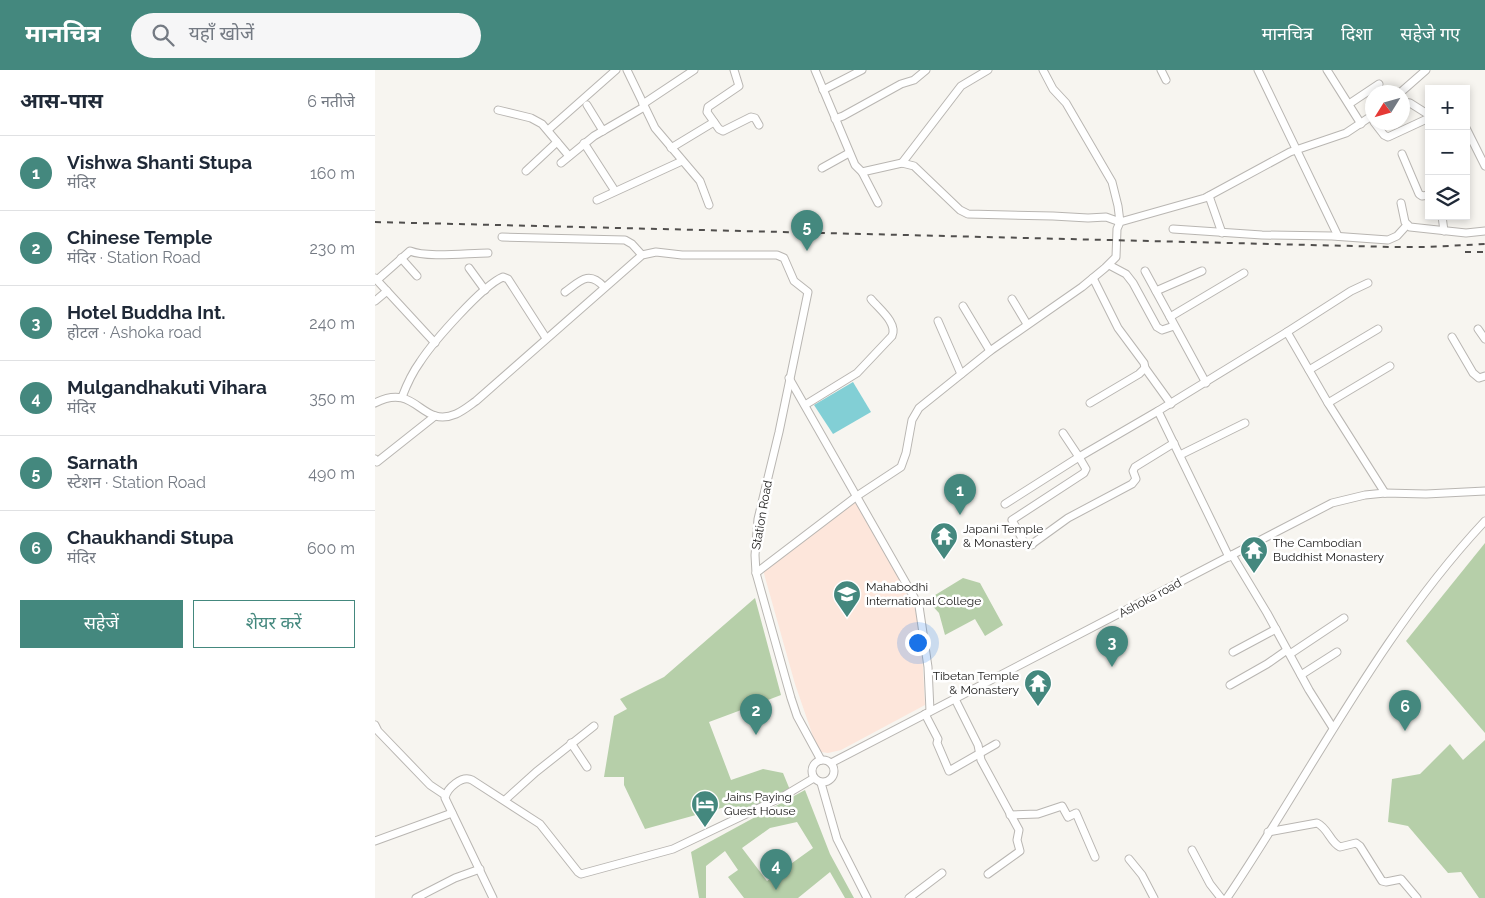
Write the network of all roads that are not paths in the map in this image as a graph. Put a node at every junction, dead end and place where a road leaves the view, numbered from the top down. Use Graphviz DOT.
graph roads {
  1 [pos="615,70"];
  2 [pos="627,70"];
  3 [pos="694,70"];
  4 [pos="733,70"];
  5 [pos="815,70"];
  6 [pos="862,70"];
  7 [pos="926,70"];
  8 [pos="988,70"];
  9 [pos="1043,70"];
  10 [pos="1161,70"];
  11 [pos="1258,70"];
  12 [pos="1426,70"];
  13 [pos="1330,71"];
  14 [pos="1166,80"];
  15 [pos="1379,84"];
  16 [pos="1409,85"];
  17 [pos="823,90"];
  18 [pos="1410,103"];
  19 [pos="1349,104"];
  20 [pos="587,106"];
  21 [pos="643,106"];
  22 [pos="498,110"];
  23 [pos="1425,114"];
  24 [pos="835,118"];
  25 [pos="1425,119"];
  26 [pos="714,122"];
  27 [pos="1365,123"];
  28 [pos="1361,124"];
  29 [pos="759,125"];
  30 [pos="1410,127"];
  31 [pos="548,130"];
  32 [pos="1381,130"];
  33 [pos="1404,130"];
  34 [pos="1467,130"];
  35 [pos="603,131"];
  36 [pos="557,142"];
  37 [pos="585,143"];
  38 [pos="671,148"];
  39 [pos="1297,149"];
  40 [pos="849,153"];
  41 [pos="1402,154"];
  42 [pos="569,156"];
  43 [pos="683,161"];
  44 [pos="561,163"];
  45 [pos="902,163"];
  46 [pos="1485,166"];
  47 [pos="822,168"];
  48 [pos="527,171"];
  49 [pos="862,172"];
  50 [pos="615,191"];
  51 [pos="1209,196"];
  52 [pos="1425,196"];
  53 [pos="597,200"];
  54 [pos="878,203"];
  55 [pos="1401,203"];
  56 [pos="709,205"];
  57 [pos="1443,220"];
  58 [pos="1119,222"];
  59 [pos="1407,225"];
  60 [pos="1173,229"];
  61 [pos="1444,230"];
  62 [pos="1485,231"];
  63 [pos="1222,233"];
  64 [pos="1338,236"];
  65 [pos="502,237"];
  66 [pos="488,253"];
  67 [pos="642,255"];
  68 [pos="401,258"];
  69 [pos="1109,264"];
  70 [pos="469,268"];
  71 [pos="1202,270"];
  72 [pos="1145,271"];
  73 [pos="1244,273"];
  74 [pos="417,276"];
  75 [pos="1093,278"];
  76 [pos="376,279"];
  77 [pos="1368,283"];
  78 [pos="604,287"];
  79 [pos="485,290"];
  80 [pos="387,291"];
  81 [pos="1156,291"];
  82 [pos="565,292"];
  83 [pos="871,299"];
  84 [pos="1012,299"];
  85 [pos="375,301"];
  86 [pos="963,306"];
  87 [pos="1170,317"];
  88 [pos="938,321"];
  89 [pos="1027,324"];
  90 [pos="1174,326"];
  91 [pos="1378,329"];
  92 [pos="1478,329"];
  93 [pos="1287,332"];
  94 [pos="546,338"];
  95 [pos="1452,338"];
  96 [pos="1485,339"];
  97 [pos="435,343"];
  98 [pos="990,351"];
  99 [pos="1390,366"];
  100 [pos="1145,368"];
  101 [pos="1309,370"];
  102 [pos="961,374"];
  103 [pos="1485,376"];
  104 [pos="789,378"];
  105 [pos="1206,383"];
  106 [pos="402,396"];
  107 [pos="375,403"];
  108 [pos="1090,403"];
  109 [pos="1329,403"];
  110 [pos="1171,404"];
  111 [pos="805,405"];
  112 [pos="1158,411"];
  113 [pos="435,416"];
  114 [pos="1245,422"];
  115 [pos="1063,433"];
  116 [pos="1174,443"];
  117 [pos="1180,455"];
  118 [pos="1079,457"];
  119 [pos="375,459"];
  120 [pos="1485,491"];
  121 [pos="1385,493"];
  122 [pos="857,496"];
  123 [pos="1005,504"];
  124 [pos="1485,521"];
  125 [pos="1231,556"];
  126 [pos="756,573"];
  127 [pos="1344,618"];
  128 [pos="1276,630"];
  129 [pos="1233,652"];
  130 [pos="1289,652"];
  131 [pos="1337,652"];
  132 [pos="1301,675"];
  133 [pos="1230,684"];
  134 [pos="955,699"];
  135 [pos="928,712"];
  136 [pos="375,725"];
  137 [pos="594,726"];
  138 [pos="1333,728"];
  139 [pos="571,743"];
  140 [pos="996,744"];
  141 [pos="979,753"];
  142 [pos="821,760"];
  143 [pos="831,763"];
  144 [pos="587,767"];
  145 [pos="817,780"];
  146 [pos="445,796"];
  147 [pos="505,800"];
  148 [pos="452,813"];
  149 [pos="1010,815"];
  150 [pos="1268,832"];
  151 [pos="375,841"];
  152 [pos="1192,850"];
  153 [pos="1095,857"];
  154 [pos="1129,859"];
  155 [pos="480,869"];
  156 [pos="942,873"];
  157 [pos="988,874"];
  158 [pos="416,898"];
  159 [pos="493,898"];
  160 [pos="867,898"];
  161 [pos="909,898"];
  162 [pos="1154,898"];
  163 [pos="1221,898"];
  164 [pos="1227,898"];
  165 [pos="1417,898"];
  1 -- 31 [label="street"];
  2 -- 21 [label="street"];
  3 -- 21 [label="street"];
  4 -- 26 [label="street"];
  5 -- 17 [label="street"];
  6 -- 17 [label="street"];
  7 -- 24 [label="street"];
  8 -- 45 [label="street"];
  9 -- 58 [label="street"];
  10 -- 14 [label="street"];
  11 -- 39 [label="street"];
  12 -- 16 [label="street"];
  13 -- 19 [label="street"];
  15 -- 19 [label="street"];
  17 -- 24 [label="street"];
  18 -- 23 [label="street"];
  19 -- 28 [label="street"];
  20 -- 35 [label="street"];
  21 -- 35 [label="street"];
  21 -- 38 [label="street"];
  22 -- 31 [label="street"];
  24 -- 40 [label="street"];
  25 -- 30 [label="street"];
  26 -- 29 [label="street"];
  26 -- 38 [label="street"];
  27 -- 28 [label="street"];
  28 -- 39 [label="street"];
  31 -- 36 [label="street"];
  32 -- 33 [label="street"];
  34 -- 46 [label="street"];
  35 -- 37 [label="street"];
  36 -- 42 [label="street"];
  36 -- 48 [label="street"];
  37 -- 42 [label="street"];
  37 -- 50 [label="street"];
  38 -- 43 [label="street"];
  39 -- 51 [label="street"];
  39 -- 64 [label="street"];
  40 -- 47 [label="street"];
  40 -- 49 [label="street"];
  41 -- 52 [label="street"];
  42 -- 44 [label="street"];
  43 -- 50 [label="street"];
  43 -- 56 [label="street"];
  45 -- 49 [label="street"];
  45 -- 58 [label="street"];
  49 -- 54 [label="street"];
  50 -- 53 [label="street"];
  51 -- 58 [label="street"];
  51 -- 63 [label="street"];
  55 -- 59 [label="street"];
  57 -- 61 [label="street"];
  58 -- 69 [label="street"];
  59 -- 61 [label="street"];
  59 -- 64 [label="street"];
  60 -- 63 [label="street"];
  61 -- 62 [label="street"];
  63 -- 64 [label="street"];
  65 -- 67 [label="street"];
  66 -- 68 [label="street"];
  67 -- 78 [label="street"];
  67 -- 104 [label="street, Station Road"];
  68 -- 74 [label="street"];
  68 -- 76 [label="street"];
  69 -- 75 [label="street"];
  69 -- 90 [label="street"];
  70 -- 79 [label="street"];
  71 -- 81 [label="street"];
  72 -- 81 [label="street"];
  73 -- 87 [label="street"];
  75 -- 89 [label="street"];
  75 -- 100 [label="street"];
  76 -- 80 [label="street"];
  77 -- 93 [label="street"];
  78 -- 82 [label="street"];
  78 -- 94 [label="street"];
  79 -- 94 [label="street"];
  79 -- 97 [label="street"];
  80 -- 85 [label="street"];
  80 -- 97 [label="street"];
  81 -- 87 [label="street"];
  83 -- 111 [label="street"];
  84 -- 89 [label="street"];
  86 -- 98 [label="street"];
  87 -- 90 [label="street"];
  88 -- 102 [label="street"];
  89 -- 98 [label="street"];
  90 -- 105 [label="street"];
  91 -- 101 [label="street"];
  92 -- 96 [label="street"];
  93 -- 101 [label="street"];
  93 -- 105 [label="street"];
  94 -- 113 [label="street"];
  95 -- 103 [label="street"];
  97 -- 106 [label="street"];
  98 -- 102 [label="street"];
  99 -- 109 [label="street"];
  100 -- 108 [label="street"];
  100 -- 110 [label="street"];
  101 -- 109 [label="street"];
  102 -- 122 [label="street"];
  104 -- 111 [label="street"];
  104 -- 126 [label="street, Station Road"];
  105 -- 110 [label="street"];
  106 -- 107 [label="street"];
  106 -- 113 [label="street"];
  109 -- 121 [label="street"];
  110 -- 112 [label="street"];
  111 -- 122 [label="street"];
  112 -- 116 [label="street"];
  112 -- 118 [label="street"];
  113 -- 119 [label="street"];
  114 -- 117 [label="street"];
  115 -- 118 [label="street"];
  116 -- 117 [label="street"];
  116 -- 118 [label="street"];
  117 -- 125 [label="street"];
  118 -- 123 [label="street"];
  120 -- 121 [label="street, Ashoka road"];
  121 -- 125 [label="street, Ashoka road"];
  122 -- 126 [label="street"];
  122 -- 135 [label="street"];
  124 -- 138 [label="street"];
  125 -- 128 [label="street"];
  125 -- 134 [label="street, Ashoka road"];
  126 -- 142 [label="street, Station Road"];
  127 -- 130 [label="street"];
  128 -- 129 [label="street"];
  128 -- 130 [label="street"];
  130 -- 132 [label="street"];
  130 -- 133 [label="street"];
  131 -- 132 [label="street"];
  132 -- 138 [label="street"];
  134 -- 135 [label="street, Ashoka road"];
  134 -- 141 [label="street"];
  135 -- 141 [label="street"];
  135 -- 143 [label="street, Ashoka road"];
  136 -- 146 [label="street"];
  137 -- 139 [label="street"];
  138 -- 150 [label="street"];
  139 -- 144 [label="street"];
  139 -- 147 [label="street"];
  140 -- 141 [label="street"];
  141 -- 149 [label="street"];
  142 -- 143 [label="street"];
  142 -- 145 [label="street"];
  143 -- 145 [label="street"];
  145 -- 147 [label="street"];
  145 -- 160 [label="street"];
  146 -- 147 [label="street"];
  146 -- 148 [label="street"];
  148 -- 151 [label="street"];
  148 -- 155 [label="street"];
  149 -- 153 [label="street"];
  149 -- 157 [label="street"];
  150 -- 164 [label="street"];
  150 -- 165 [label="street"];
  152 -- 163 [label="street"];
  154 -- 162 [label="street"];
  155 -- 158 [label="street"];
  155 -- 159 [label="street"];
  156 -- 161 [label="street"];
}
